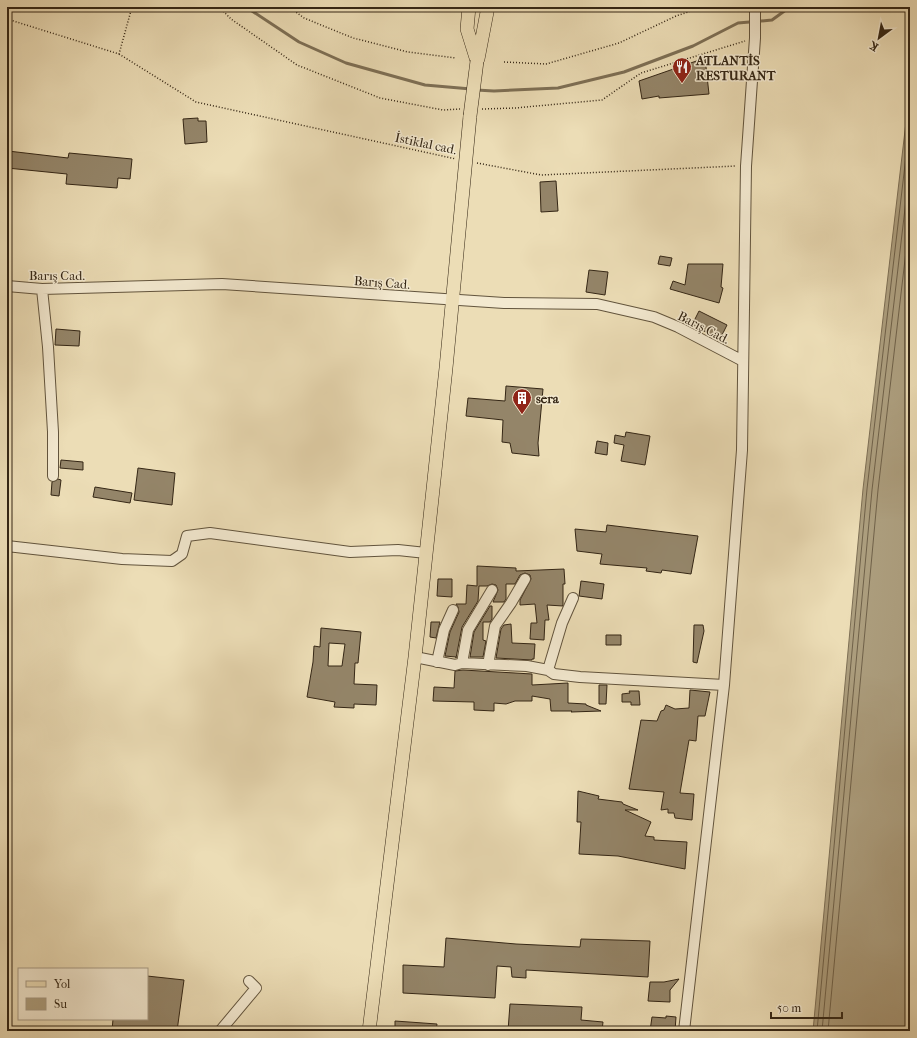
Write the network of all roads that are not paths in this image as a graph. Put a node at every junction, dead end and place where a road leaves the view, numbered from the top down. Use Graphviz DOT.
graph roads {
  1 [pos="470,7"];
  2 [pos="488,7"];
  3 [pos="755,7"];
  4 [pos="477,61"];
  5 [pos="7,286"];
  6 [pos="42,289"];
  7 [pos="452,300"];
  8 [pos="743,362"];
  9 [pos="53,476"];
  10 [pos="7,546"];
  11 [pos="426,553"];
  12 [pos="525,579"];
  13 [pos="492,590"];
  14 [pos="573,598"];
  15 [pos="453,610"];
  16 [pos="415,657"];
  17 [pos="437,662"];
  18 [pos="462,663"];
  19 [pos="488,666"];
  20 [pos="548,670"];
  21 [pos="724,685"];
  22 [pos="249,981"];
  23 [pos="220,1031"];
  24 [pos="369,1031"];
  25 [pos="684,1031"];
  1 -- 4 [label="main road"];
  2 -- 4 [label="main road"];
  3 -- 8 [label="street"];
  4 -- 7 [label="main road, bridge"];
  5 -- 6 [label="street, Barış Cad."];
  6 -- 7 [label="street, Barış Cad."];
  6 -- 9 [label="street"];
  7 -- 8 [label="street, Barış Cad."];
  7 -- 11 [label="main road"];
  8 -- 21 [label="street"];
  10 -- 11 [label="street"];
  11 -- 16 [label="main road"];
  12 -- 19 [label="street"];
  13 -- 18 [label="street"];
  14 -- 20 [label="street"];
  15 -- 17 [label="street"];
  16 -- 17 [label="street"];
  16 -- 24 [label="main road"];
  17 -- 18 [label="street"];
  18 -- 19 [label="street"];
  19 -- 20 [label="street"];
  20 -- 21 [label="street"];
  21 -- 25 [label="street"];
  22 -- 23 [label="street"];
}
